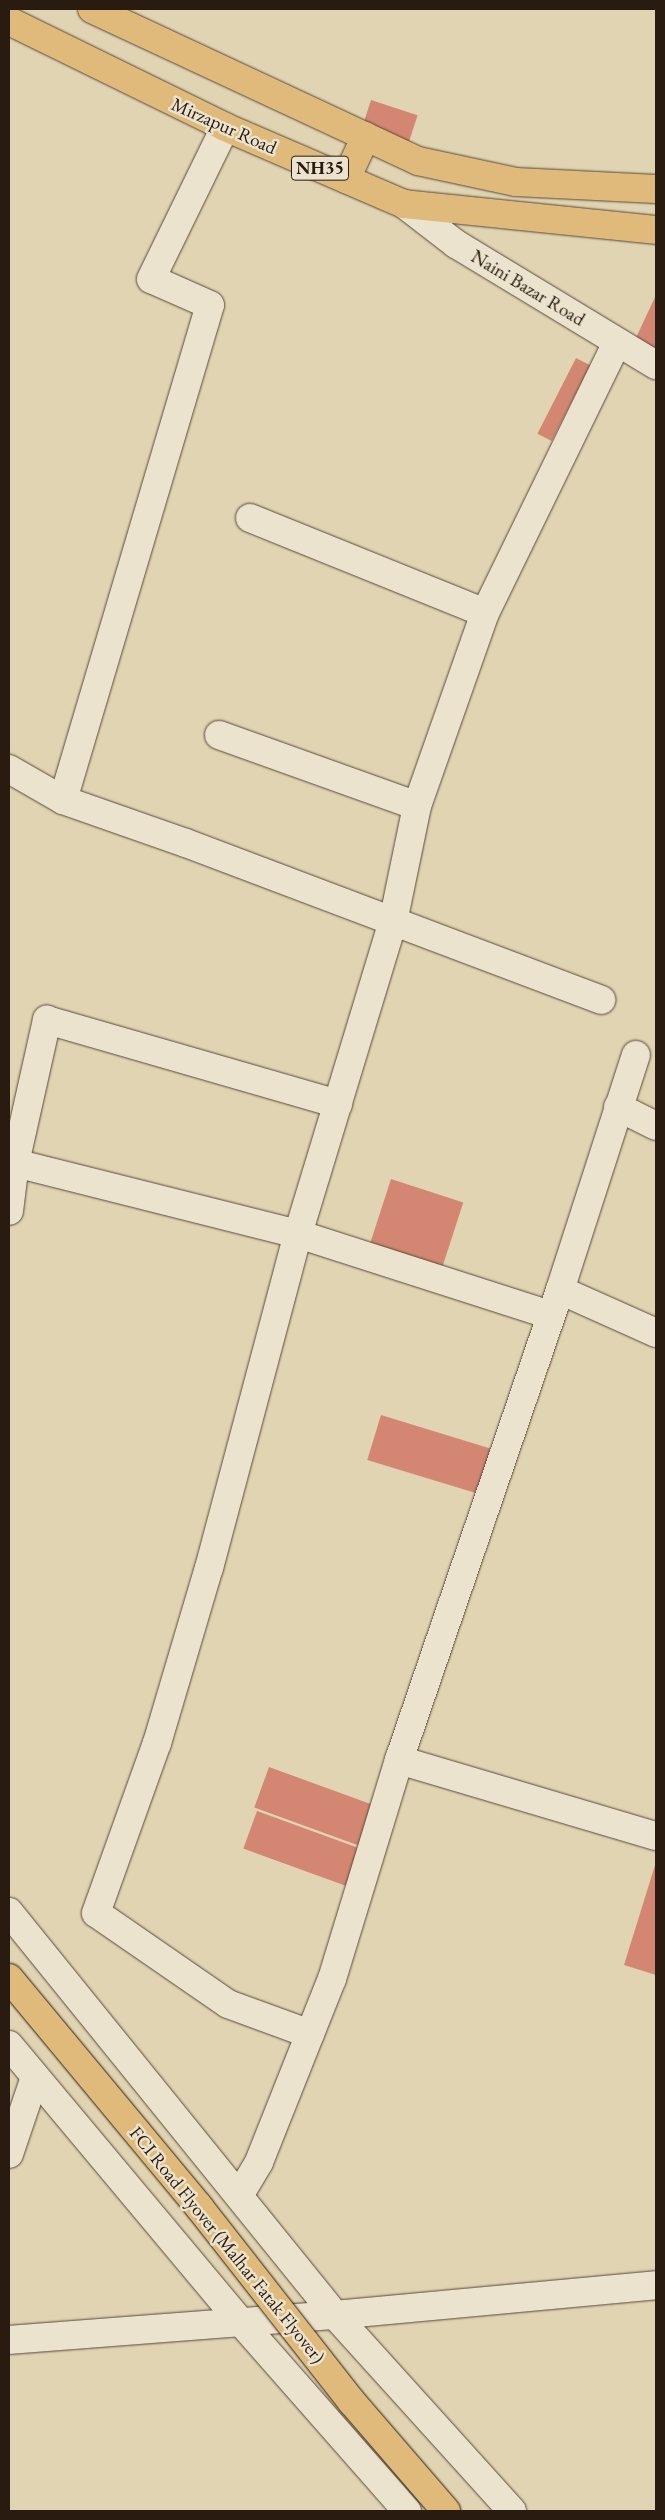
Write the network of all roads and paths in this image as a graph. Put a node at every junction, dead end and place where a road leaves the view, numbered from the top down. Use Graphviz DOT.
graph roads {
  1 [pos="92,9"];
  2 [pos="9,21"];
  3 [pos="225,127"];
  4 [pos="366,136"];
  5 [pos="346,179"];
  6 [pos="656,189"];
  7 [pos="404,204"];
  8 [pos="656,230"];
  9 [pos="617,342"];
  10 [pos="656,365"];
  11 [pos="250,518"];
  12 [pos="484,613"];
  13 [pos="219,735"];
  14 [pos="9,770"];
  15 [pos="63,800"];
  16 [pos="416,806"];
  17 [pos="393,922"];
  18 [pos="601,1000"];
  19 [pos="636,1055"];
  20 [pos="338,1104"];
  21 [pos="618,1107"];
  22 [pos="656,1126"];
  23 [pos="15,1163"];
  24 [pos="9,1211"];
  25 [pos="298,1234"];
  26 [pos="560,1290"];
  27 [pos="550,1315"];
  28 [pos="656,1333"];
  29 [pos="399,1760"];
  30 [pos="656,1836"];
  31 [pos="9,1912"];
  32 [pos="9,1978"];
  33 [pos="310,2034"];
  34 [pos="9,2045"];
  35 [pos="34,2077"];
  36 [pos="9,2154"];
  37 [pos="240,2194"];
  38 [pos="656,2285"];
  39 [pos="335,2315"];
  40 [pos="240,2322"];
  41 [pos="9,2340"];
  42 [pos="407,2511"];
  43 [pos="446,2511"];
  44 [pos="512,2511"];
  1 -- 4 [label="main road, NH35"];
  2 -- 3 [label="main road, Mirzapur Road / NH35"];
  3 -- 5 [label="main road, Mirzapur Road / NH35"];
  3 -- 15 [label="street"];
  4 -- 5 [label="main road"];
  4 -- 6 [label="main road, NH35"];
  5 -- 7 [label="main road, Mirzapur Road / NH35"];
  7 -- 8 [label="main road, Mirzapur Road / NH35"];
  7 -- 9 [label="street, Naini Bazar Road"];
  9 -- 10 [label="street, Naini Bazar Road"];
  9 -- 12 [label="street"];
  11 -- 12 [label="street"];
  12 -- 16 [label="street"];
  13 -- 16 [label="street"];
  14 -- 15 [label="street"];
  15 -- 17 [label="street"];
  16 -- 17 [label="street"];
  17 -- 18 [label="street"];
  17 -- 20 [label="street"];
  19 -- 21 [label="street"];
  20 -- 23 [label="street"];
  20 -- 25 [label="street"];
  21 -- 22 [label="street"];
  21 -- 26 [label="street"];
  23 -- 24 [label="street"];
  23 -- 25 [label="street"];
  25 -- 27 [label="street"];
  25 -- 33 [label="street"];
  26 -- 27 [label="street"];
  26 -- 28 [label="street"];
  27 -- 29 [label="street"];
  29 -- 30 [label="street"];
  29 -- 33 [label="street"];
  31 -- 37 [label="street"];
  32 -- 43 [label="main road, FCI Road Flyover (Malhar Fatak Flyover), bridge"];
  33 -- 37 [label="street"];
  34 -- 35 [label="street"];
  35 -- 36 [label="street"];
  35 -- 40 [label="street"];
  37 -- 39 [label="street"];
  38 -- 39 [label="street"];
  39 -- 40 [label="street"];
  39 -- 44 [label="street"];
  40 -- 41 [label="street"];
  40 -- 42 [label="street"];
}
